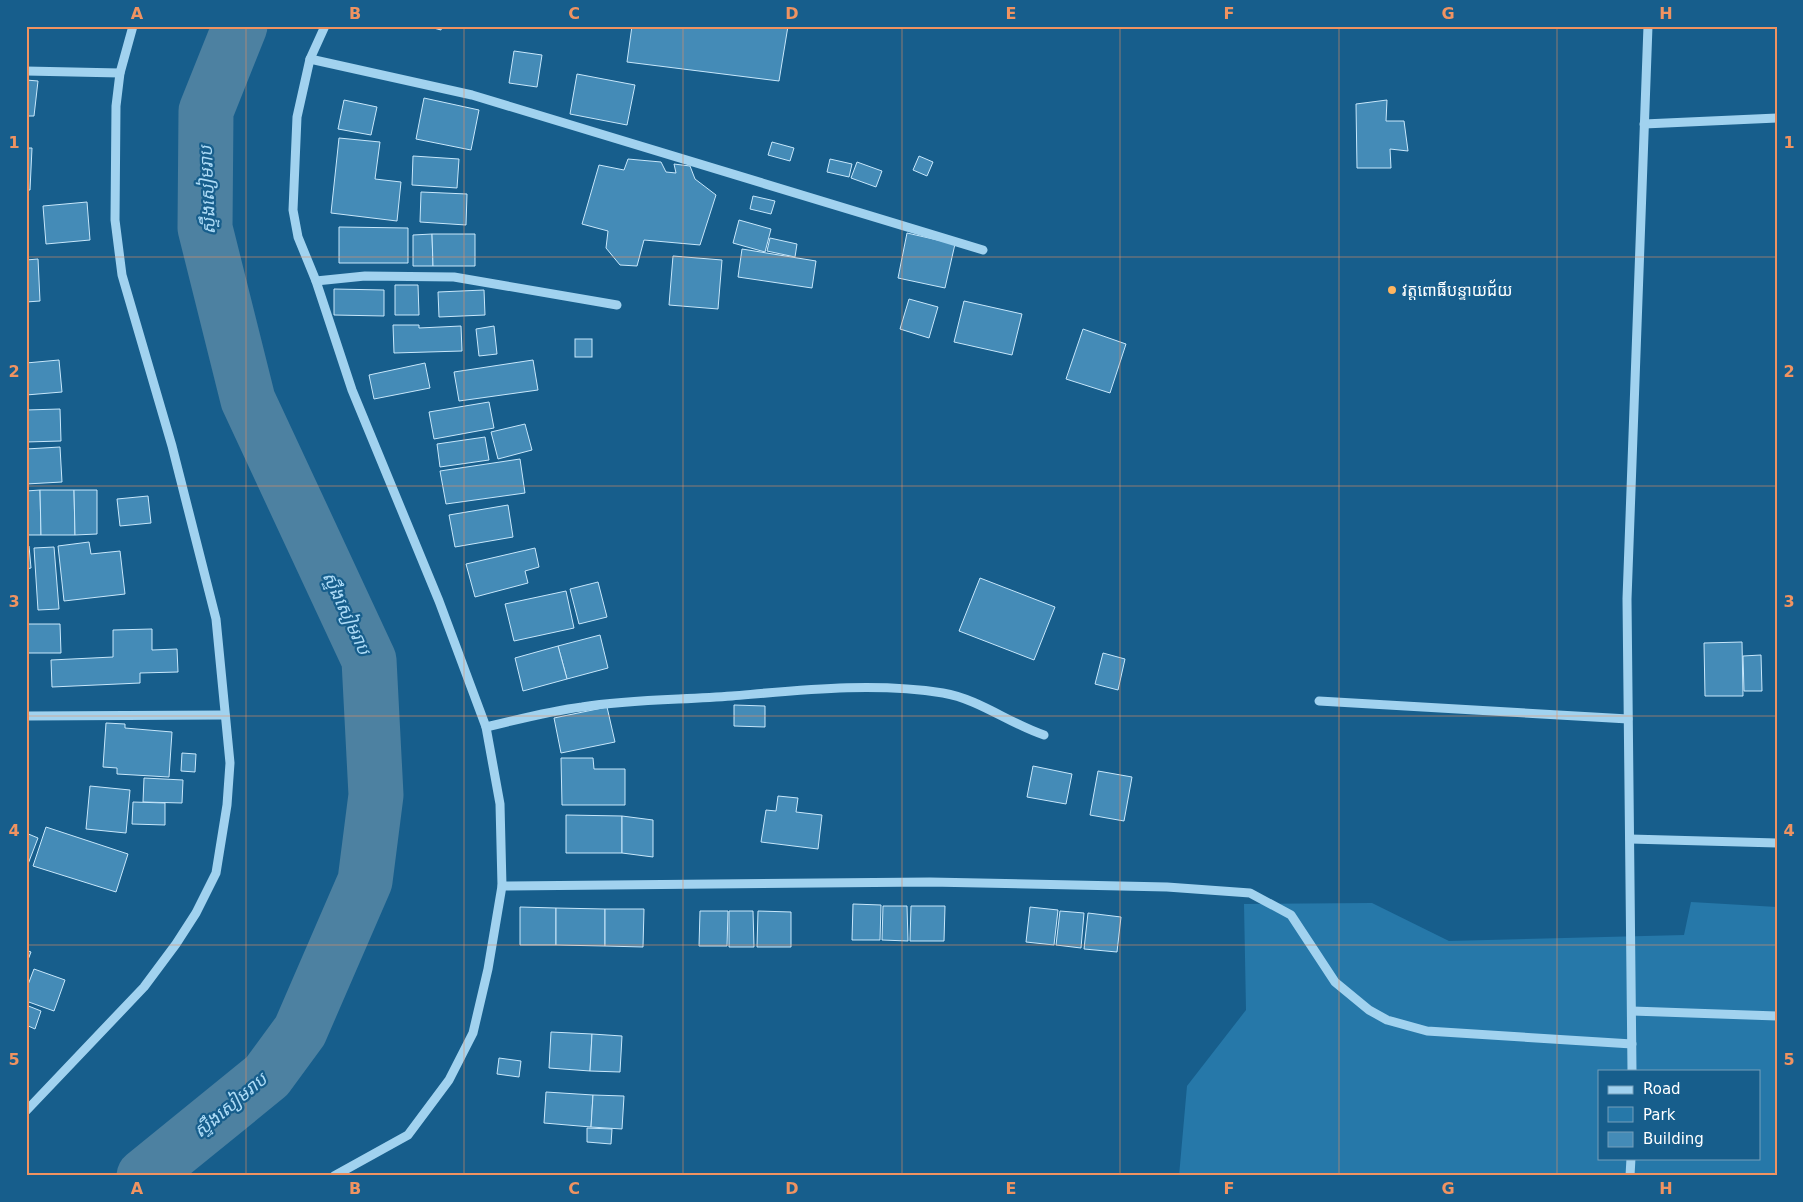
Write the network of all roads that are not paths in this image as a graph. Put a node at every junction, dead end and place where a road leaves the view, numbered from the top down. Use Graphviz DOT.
graph roads {
  1 [pos="133,26"];
  2 [pos="325,26"];
  3 [pos="1648,26"];
  4 [pos="310,59"];
  5 [pos="26,71"];
  6 [pos="120,74"];
  7 [pos="1777,118"];
  8 [pos="1644,124"];
  9 [pos="983,250"];
  10 [pos="316,281"];
  11 [pos="618,305"];
  12 [pos="1319,701"];
  13 [pos="225,715"];
  14 [pos="26,716"];
  15 [pos="1628,718"];
  16 [pos="486,727"];
  17 [pos="1044,735"];
  18 [pos="1630,839"];
  19 [pos="1777,843"];
  20 [pos="502,886"];
  21 [pos="1632,1011"];
  22 [pos="1777,1016"];
  23 [pos="1632,1044"];
  24 [pos="1632,1070"];
  25 [pos="26,1111"];
  26 [pos="1631,1160"];
  27 [pos="334,1176"];
  28 [pos="1630,1176"];
  1 -- 6 [label="street"];
  2 -- 4 [label="street"];
  3 -- 8 [label="street"];
  4 -- 9 [label="street"];
  4 -- 10 [label="street"];
  5 -- 6 [label="street"];
  6 -- 13 [label="street"];
  7 -- 8 [label="street"];
  8 -- 15 [label="street"];
  10 -- 11 [label="street"];
  10 -- 16 [label="street"];
  12 -- 15 [label="street"];
  13 -- 14 [label="street"];
  13 -- 25 [label="street"];
  15 -- 18 [label="street"];
  16 -- 17 [label="street"];
  16 -- 20 [label="street"];
  18 -- 19 [label="street"];
  18 -- 21 [label="street"];
  20 -- 23 [label="street"];
  20 -- 27 [label="street"];
  21 -- 22 [label="street"];
  21 -- 23 [label="street"];
  23 -- 24 [label="street"];
  26 -- 28 [label="street"];
}
